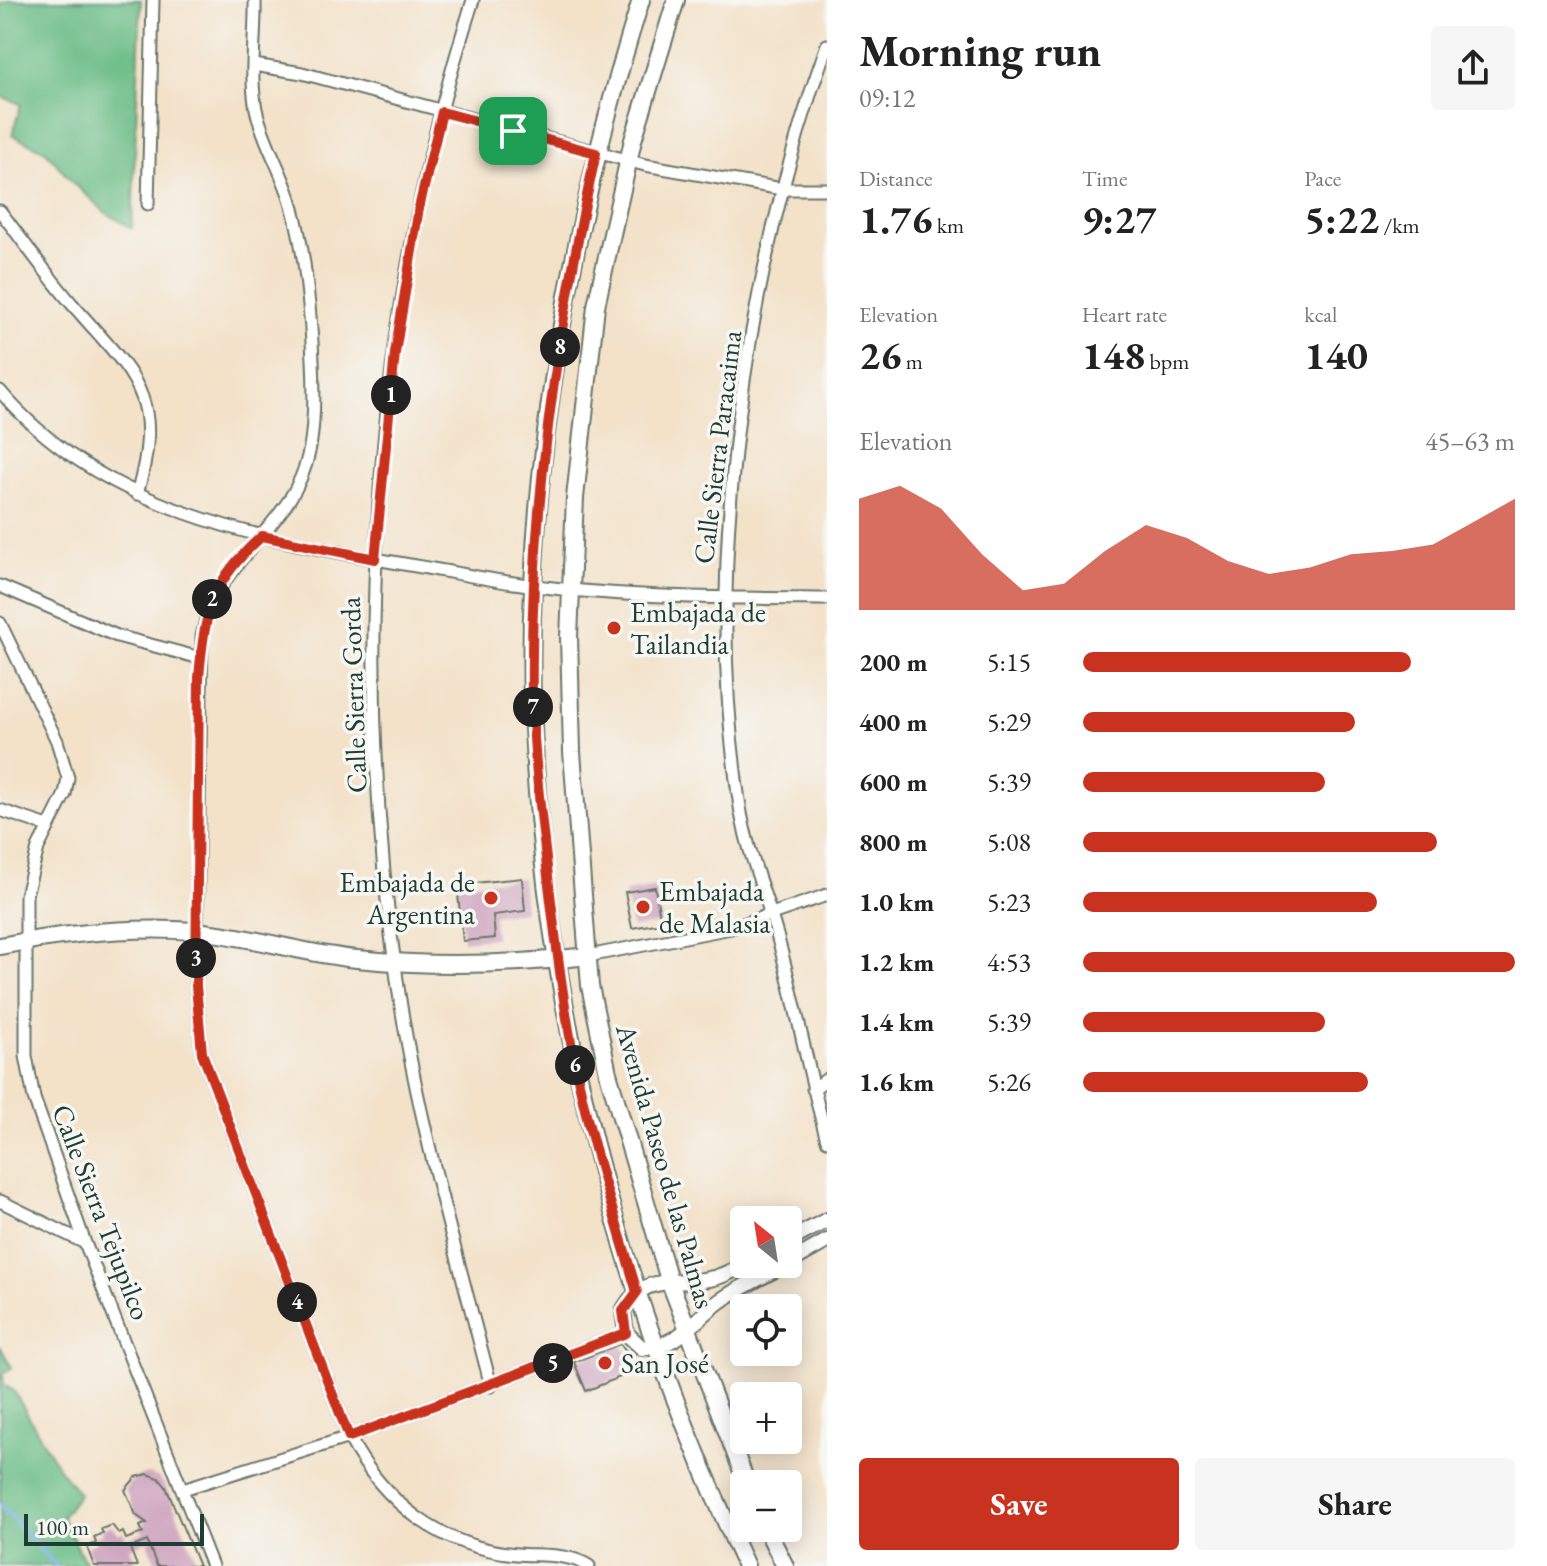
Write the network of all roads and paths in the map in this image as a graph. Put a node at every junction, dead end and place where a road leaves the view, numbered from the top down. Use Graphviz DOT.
graph roads {
  1 [pos="153,0"];
  2 [pos="255,0"];
  3 [pos="473,0"];
  4 [pos="641,0"];
  5 [pos="676,0"];
  6 [pos="827,45"];
  7 [pos="254,65"];
  8 [pos="442,112"];
  9 [pos="596,153"];
  10 [pos="628,161"];
  11 [pos="782,189"];
  12 [pos="827,189"];
  13 [pos="148,204"];
  14 [pos="0,211"];
  15 [pos="0,391"];
  16 [pos="137,494"];
  17 [pos="262,536"];
  18 [pos="375,559"];
  19 [pos="0,586"];
  20 [pos="535,586"];
  21 [pos="572,590"];
  22 [pos="724,598"];
  23 [pos="827,599"];
  24 [pos="0,623"];
  25 [pos="200,658"];
  26 [pos="0,810"];
  27 [pos="48,826"];
  28 [pos="827,895"];
  29 [pos="771,915"];
  30 [pos="197,931"];
  31 [pos="26,941"];
  32 [pos="0,946"];
  33 [pos="588,956"];
  34 [pos="558,959"];
  35 [pos="395,962"];
  36 [pos="827,1079"];
  37 [pos="813,1089"];
  38 [pos="827,1140"];
  39 [pos="0,1201"];
  40 [pos="827,1220"];
  41 [pos="802,1233"];
  42 [pos="827,1241"];
  43 [pos="85,1243"];
  44 [pos="802,1255"];
  45 [pos="730,1270"];
  46 [pos="761,1278"];
  47 [pos="669,1280"];
  48 [pos="637,1292"];
  49 [pos="688,1332"];
  50 [pos="626,1333"];
  51 [pos="657,1348"];
  52 [pos="491,1386"];
  53 [pos="349,1437"];
  54 [pos="742,1470"];
  55 [pos="183,1489"];
  56 [pos="773,1542"];
  57 [pos="535,1561"];
  58 [pos="212,1566"];
  59 [pos="589,1566"];
  60 [pos="746,1566"];
  61 [pos="785,1566"];
  1 -- 13 [label="street"];
  2 -- 7 [label="street"];
  3 -- 8 [label="street, Calle Sierra Gorda"];
  4 -- 9 [label="main road, Avenida Paseo de las Palmas"];
  5 -- 10 [label="main road, Avenida Paseo de las Palmas"];
  6 -- 11 [label="street, Calle Sierra Paracaima"];
  7 -- 8 [label="street"];
  7 -- 17 [label="street"];
  8 -- 9 [label="street"];
  8 -- 18 [label="street, Calle Sierra Gorda"];
  9 -- 10 [label="street"];
  9 -- 20 [label="main road, Avenida Paseo de las Palmas"];
  10 -- 11 [label="street"];
  10 -- 21 [label="main road, Avenida Paseo de las Palmas"];
  11 -- 12 [label="street"];
  11 -- 22 [label="street, Calle Sierra Paracaima"];
  14 -- 16 [label="street"];
  15 -- 16 [label="street"];
  16 -- 17 [label="street"];
  17 -- 18 [label="street"];
  17 -- 25 [label="street"];
  18 -- 20 [label="street"];
  18 -- 35 [label="street, Calle Sierra Gorda"];
  19 -- 25 [label="street"];
  20 -- 21 [label="street"];
  20 -- 34 [label="main road, Avenida Paseo de las Palmas"];
  21 -- 22 [label="street"];
  21 -- 33 [label="main road, Avenida Paseo de las Palmas"];
  22 -- 23 [label="street"];
  22 -- 29 [label="street, Calle Sierra Paracaima"];
  24 -- 27 [label="street, Calle Sierra Tejupilco"];
  25 -- 30 [label="street"];
  26 -- 27 [label="street"];
  27 -- 31 [label="street, Calle Sierra Tejupilco"];
  28 -- 29 [label="street"];
  29 -- 33 [label="street"];
  29 -- 37 [label="street, Calle Sierra Paracaima"];
  30 -- 31 [label="main road"];
  30 -- 35 [label="main road"];
  30 -- 53 [label="street"];
  31 -- 32 [label="main road"];
  31 -- 43 [label="street, Calle Sierra Tejupilco"];
  33 -- 34 [label="main road"];
  33 -- 47 [label="main road, Avenida Paseo de las Palmas"];
  34 -- 35 [label="main road"];
  34 -- 48 [label="main road, Avenida Paseo de las Palmas"];
  35 -- 52 [label="street, Calle Sierra Gorda"];
  36 -- 37 [label="street"];
  37 -- 38 [label="street, Calle Sierra Paracaima"];
  39 -- 43 [label="street"];
  40 -- 41 [label="street"];
  42 -- 44 [label="street"];
  43 -- 55 [label="street, Calle Sierra Tejupilco"];
  45 -- 47 [label="street"];
  46 -- 49 [label="street"];
  47 -- 48 [label="street"];
  47 -- 49 [label="main road, Avenida Paseo de las Palmas"];
  48 -- 50 [label="street"];
  48 -- 51 [label="main road, Avenida Paseo de las Palmas"];
  49 -- 51 [label="street"];
  49 -- 54 [label="main road, Avenida Paseo de las Palmas"];
  50 -- 51 [label="street"];
  50 -- 52 [label="street"];
  51 -- 60 [label="main road, Avenida Paseo de las Palmas"];
  52 -- 53 [label="street"];
  53 -- 55 [label="street"];
  53 -- 57 [label="street"];
  55 -- 58 [label="street, Calle Sierra Tejupilco"];
  56 -- 61 [label="main road"];
  57 -- 59 [label="street"];
}
